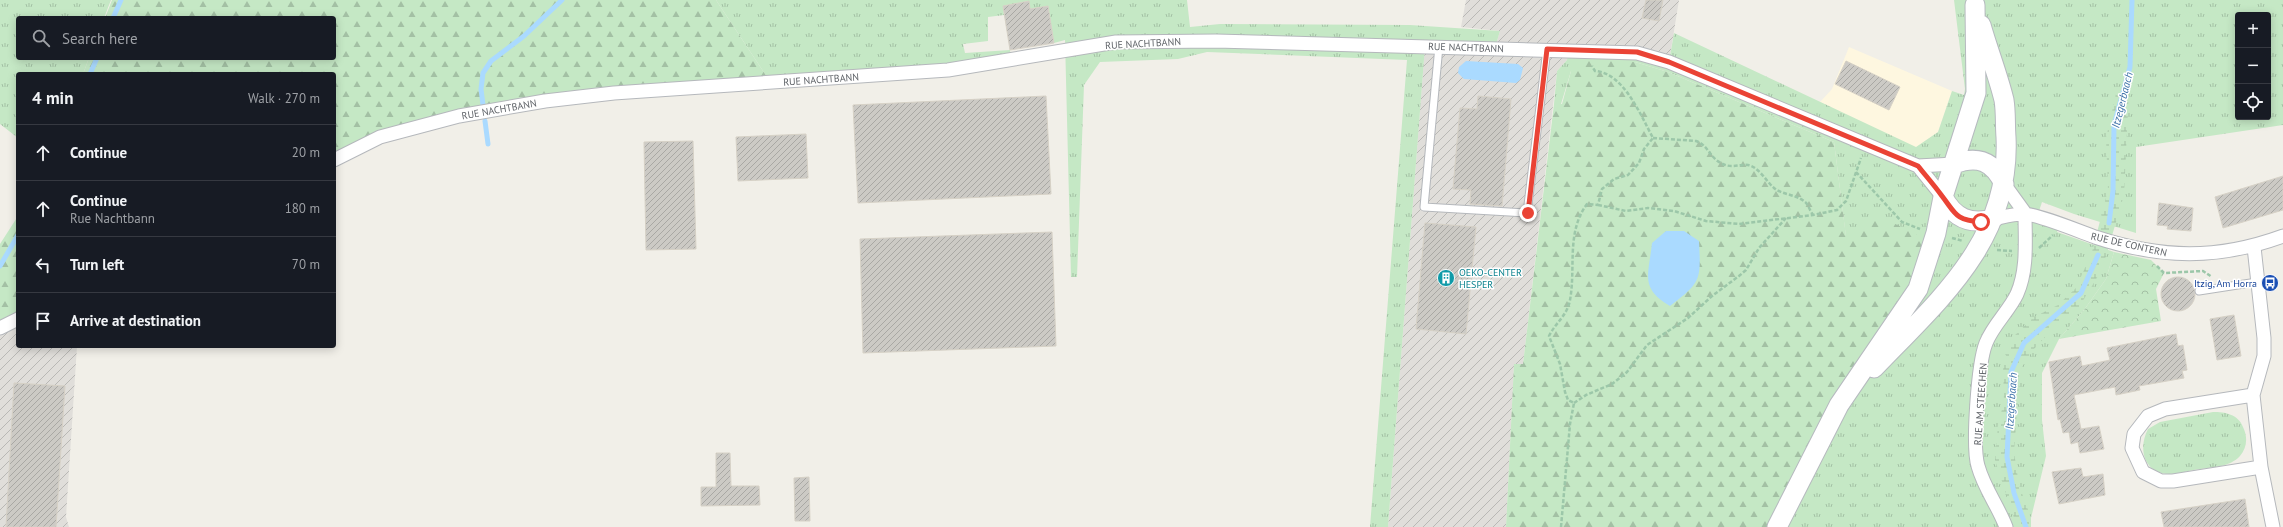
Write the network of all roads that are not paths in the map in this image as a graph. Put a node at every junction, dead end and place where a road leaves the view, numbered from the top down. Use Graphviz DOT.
graph roads {
  1 [pos="1974,2"];
  2 [pos="1439,46"];
  3 [pos="1547,49"];
  4 [pos="336,159"];
  5 [pos="1954,164"];
  6 [pos="1918,166"];
  7 [pos="2004,184"];
  8 [pos="1943,197"];
  9 [pos="2025,213"];
  10 [pos="1993,219"];
  11 [pos="2283,236"];
  12 [pos="2254,247"];
  13 [pos="2257,282"];
  14 [pos="2199,291"];
  15 [pos="16,320"];
  16 [pos="0,328"];
  17 [pos="2252,395"];
  18 [pos="1839,405"];
  19 [pos="2261,466"];
  20 [pos="1777,527"];
  21 [pos="2006,527"];
  22 [pos="2273,527"];
  1 -- 5 [label="main road"];
  1 -- 7 [label="main road"];
  2 -- 3 [label="street, RUE NACHTBANN"];
  2 -- 3 [label="lane"];
  2 -- 4 [label="street, RUE NACHTBANN"];
  3 -- 6 [label="street, RUE NACHTBANN"];
  5 -- 6 [label="street, RUE NACHTBANN"];
  5 -- 7 [label="main road"];
  5 -- 8 [label="main road"];
  6 -- 8 [label="street, RUE NACHTBANN"];
  7 -- 9 [label="street"];
  7 -- 10 [label="main road"];
  8 -- 10 [label="main road"];
  8 -- 18 [label="main road"];
  9 -- 10 [label="street"];
  9 -- 12 [label="street, RUE DE CONTERN"];
  9 -- 21 [label="street, RUE AM STEECHEN"];
  10 -- 18 [label="main road"];
  11 -- 12 [label="street, RUE DE CONTERN"];
  12 -- 13 [label="street"];
  13 -- 14 [label="lane"];
  13 -- 17 [label="street"];
  15 -- 16 [label="street"];
  17 -- 19 [label="street"];
  17 -- 19 [label="street"];
  18 -- 20 [label="main road"];
  19 -- 22 [label="street"];
}
